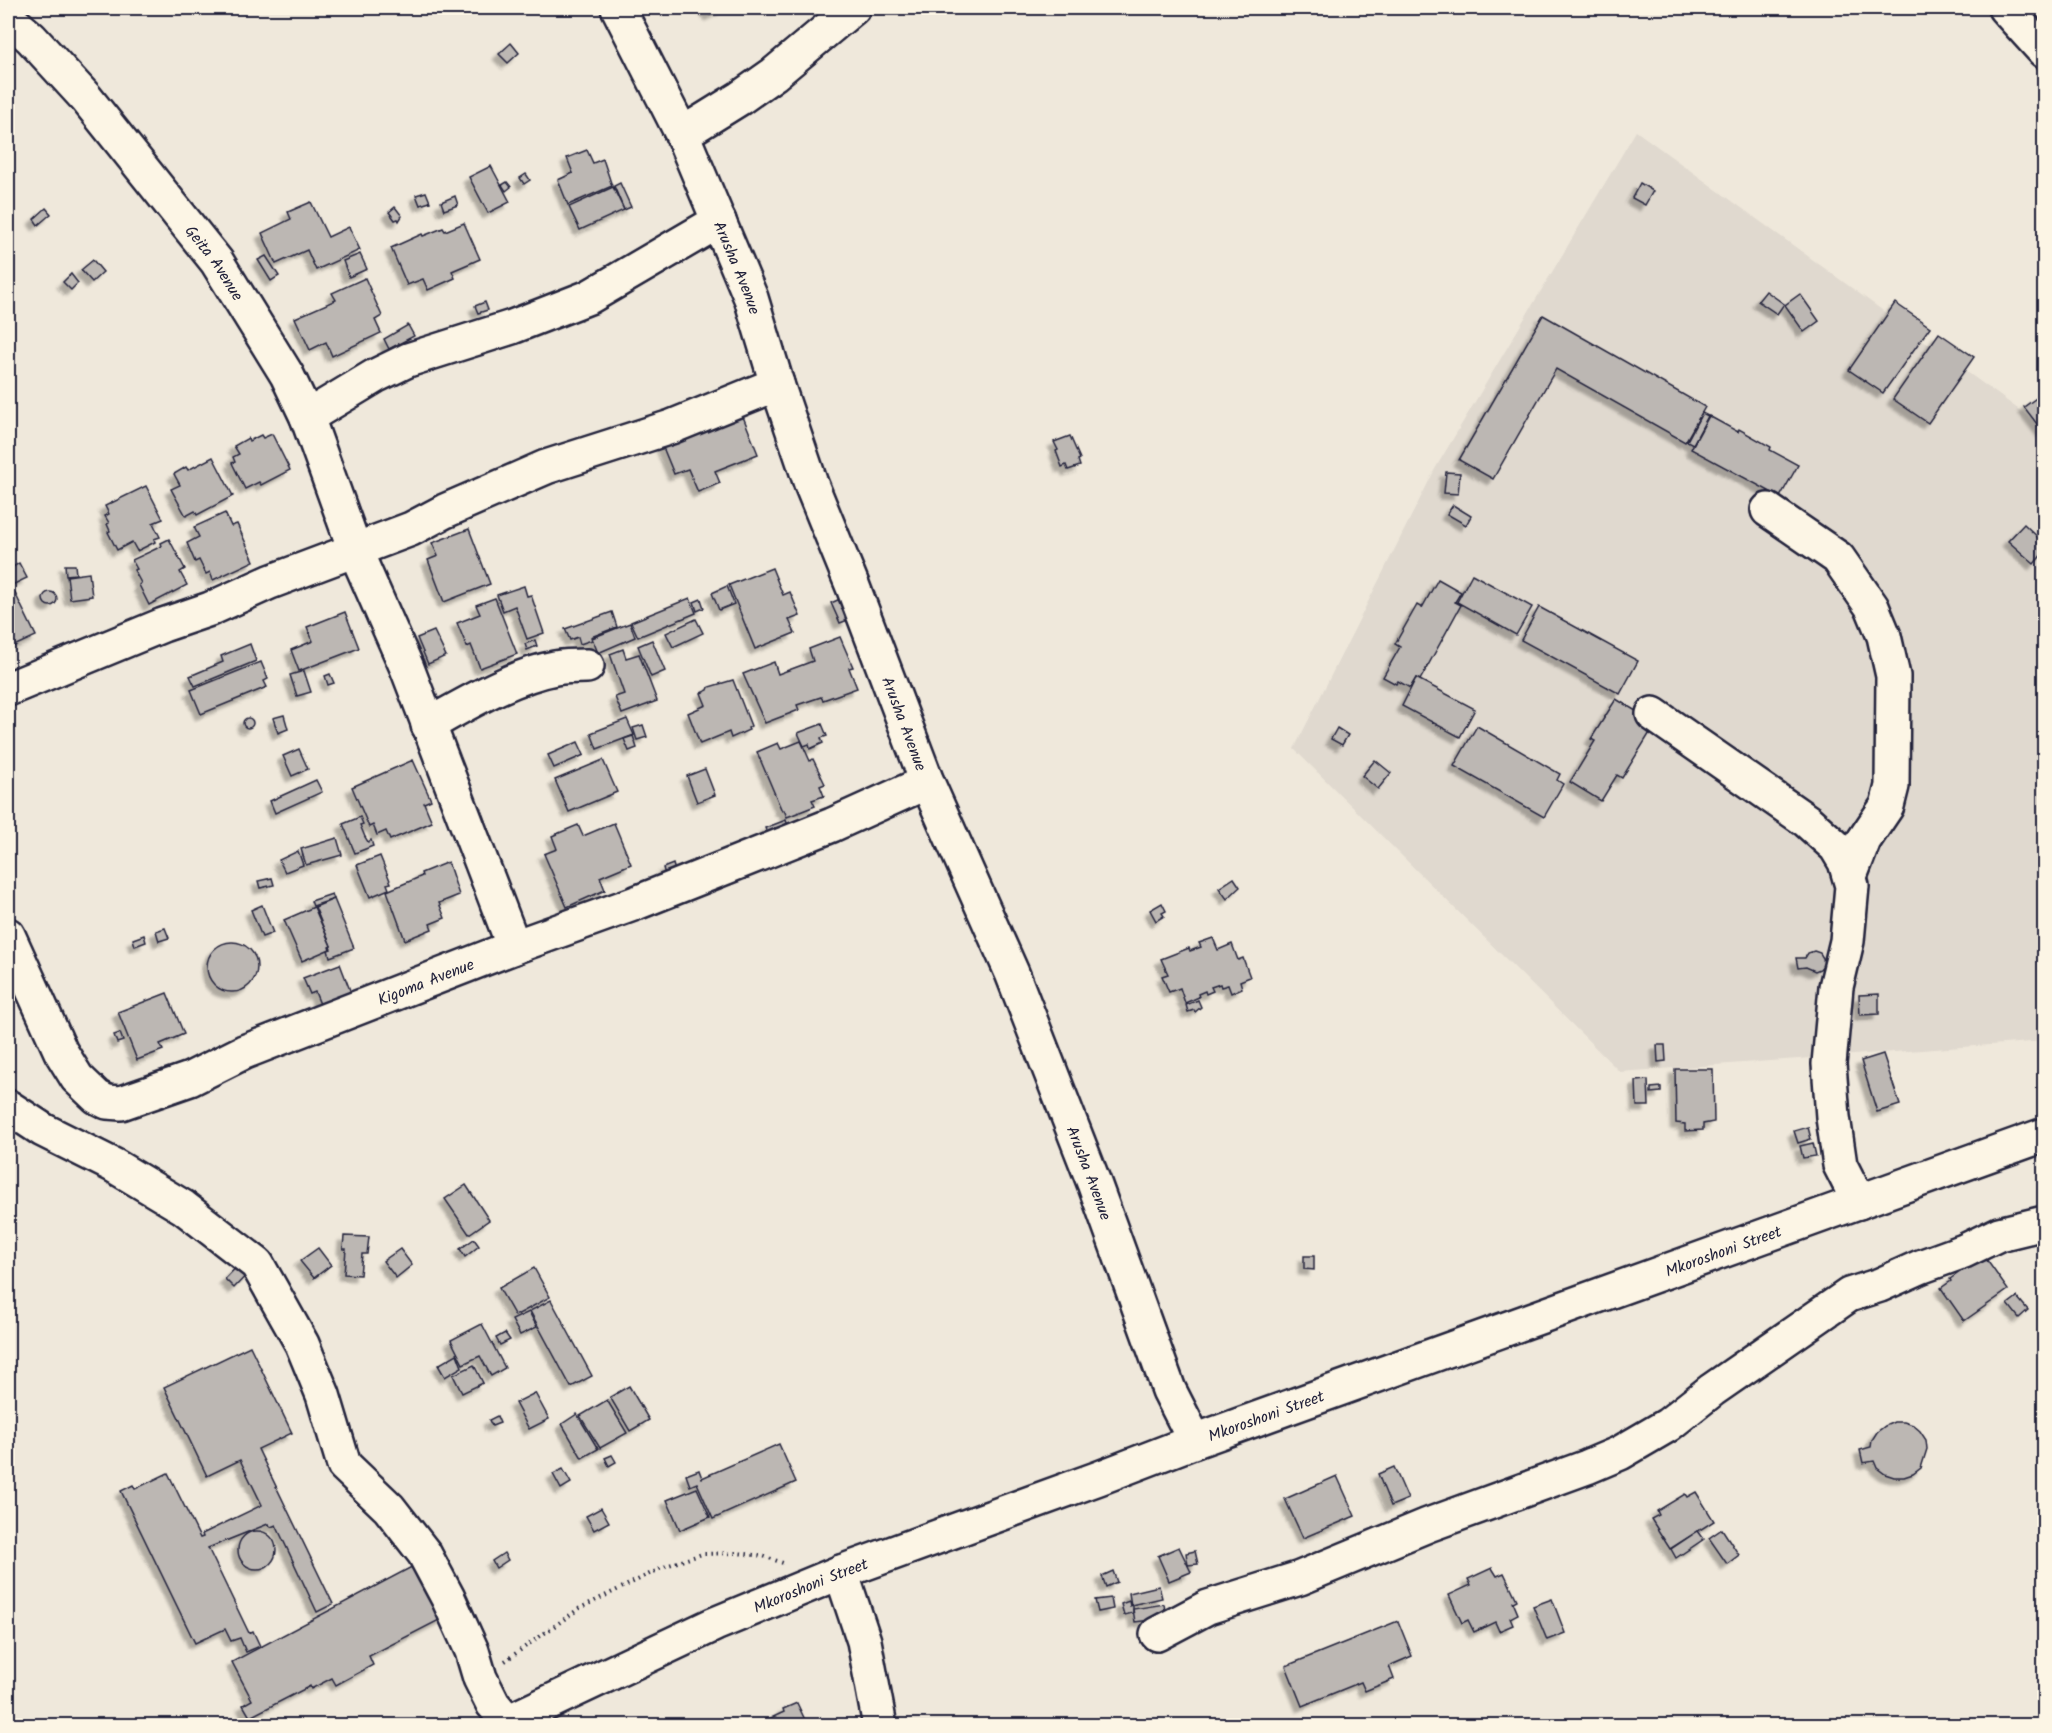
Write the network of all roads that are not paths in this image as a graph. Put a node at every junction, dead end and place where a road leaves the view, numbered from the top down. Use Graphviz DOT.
graph roads {
  1 [pos="618,8"];
  2 [pos="853,8"];
  3 [pos="2004,8"];
  4 [pos="13,17"];
  5 [pos="2044,51"];
  6 [pos="682,134"];
  7 [pos="719,221"];
  8 [pos="777,384"];
  9 [pos="307,417"];
  10 [pos="1768,510"];
  11 [pos="355,550"];
  12 [pos="587,666"];
  13 [pos="8,689"];
  14 [pos="1653,714"];
  15 [pos="429,725"];
  16 [pos="927,782"];
  17 [pos="1850,876"];
  18 [pos="8,934"];
  19 [pos="514,947"];
  20 [pos="8,1107"];
  21 [pos="2044,1135"];
  22 [pos="1859,1202"];
  23 [pos="2044,1223"];
  24 [pos="1196,1441"];
  25 [pos="827,1578"];
  26 [pos="1157,1634"];
  27 [pos="503,1724"];
  28 [pos="880,1725"];
  1 -- 6 [label="street, Arusha Avenue"];
  2 -- 6 [label="street"];
  3 -- 5 [label="street"];
  4 -- 9 [label="street, Geita Avenue"];
  6 -- 7 [label="street, Arusha Avenue"];
  7 -- 8 [label="street, Arusha Avenue"];
  7 -- 9 [label="street"];
  8 -- 11 [label="street"];
  8 -- 16 [label="street, Arusha Avenue"];
  9 -- 11 [label="street, Geita Avenue"];
  10 -- 17 [label="street"];
  11 -- 13 [label="street"];
  11 -- 15 [label="street, Geita Avenue"];
  12 -- 15 [label="street"];
  14 -- 17 [label="street"];
  15 -- 19 [label="street, Geita Avenue"];
  16 -- 19 [label="street, Kigoma Avenue"];
  16 -- 24 [label="street, Arusha Avenue"];
  17 -- 22 [label="street"];
  18 -- 19 [label="street, Kigoma Avenue"];
  20 -- 27 [label="street"];
  21 -- 22 [label="street, Mkoroshoni Street"];
  22 -- 24 [label="street, Mkoroshoni Street"];
  23 -- 26 [label="street"];
  24 -- 25 [label="street, Mkoroshoni Street"];
  25 -- 27 [label="street, Mkoroshoni Street"];
  25 -- 28 [label="street"];
}
